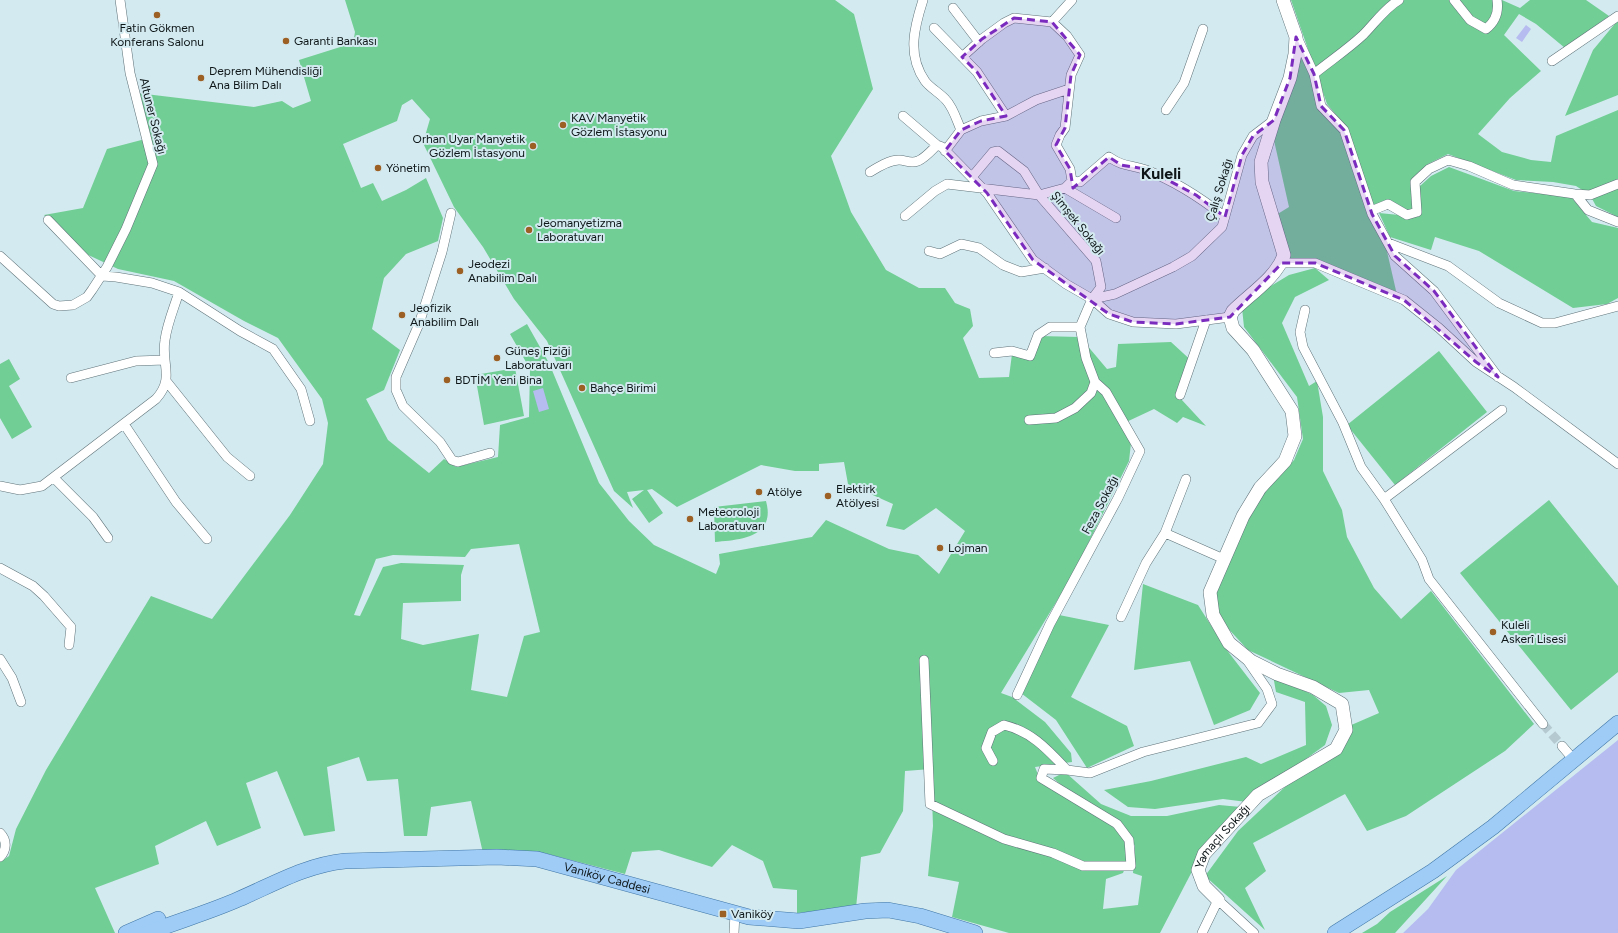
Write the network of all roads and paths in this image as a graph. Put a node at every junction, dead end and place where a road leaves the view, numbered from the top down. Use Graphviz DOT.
graph roads {
  1 [pos="120,0"];
  2 [pos="923,0"];
  3 [pos="1072,0"];
  4 [pos="1283,0"];
  5 [pos="1399,0"];
  6 [pos="1454,0"];
  7 [pos="1497,0"];
  8 [pos="952,8"];
  9 [pos="1618,16"];
  10 [pos="1052,22"];
  11 [pos="934,28"];
  12 [pos="1204,29"];
  13 [pos="1296,37"];
  14 [pos="979,42"];
  15 [pos="962,57"];
  16 [pos="1552,61"];
  17 [pos="1314,74"];
  18 [pos="1069,89"];
  19 [pos="1166,110"];
  20 [pos="903,116"];
  21 [pos="1006,116"];
  22 [pos="1274,120"];
  23 [pos="961,130"];
  24 [pos="937,145"];
  25 [pos="945,151"];
  26 [pos="870,172"];
  27 [pos="972,177"];
  28 [pos="1072,181"];
  29 [pos="1618,184"];
  30 [pos="982,188"];
  31 [pos="1065,188"];
  32 [pos="1039,194"];
  33 [pos="1575,194"];
  34 [pos="1371,211"];
  35 [pos="451,213"];
  36 [pos="906,216"];
  37 [pos="1225,217"];
  38 [pos="1116,218"];
  39 [pos="48,220"];
  40 [pos="1618,222"];
  41 [pos="1388,243"];
  42 [pos="929,250"];
  43 [pos="0,256"];
  44 [pos="1282,263"];
  45 [pos="1045,268"];
  46 [pos="102,276"];
  47 [pos="179,292"];
  48 [pos="1092,299"];
  49 [pos="1618,306"];
  50 [pos="1305,310"];
  51 [pos="1230,317"];
  52 [pos="1206,320"];
  53 [pos="1080,327"];
  54 [pos="994,353"];
  55 [pos="165,360"];
  56 [pos="1498,377"];
  57 [pos="71,378"];
  58 [pos="167,382"];
  59 [pos="1095,382"];
  60 [pos="1180,395"];
  61 [pos="1502,410"];
  62 [pos="1029,420"];
  63 [pos="310,421"];
  64 [pos="124,424"];
  65 [pos="490,453"];
  66 [pos="1618,464"];
  67 [pos="250,476"];
  68 [pos="54,478"];
  69 [pos="1186,479"];
  70 [pos="0,486"];
  71 [pos="1384,499"];
  72 [pos="1165,533"];
  73 [pos="108,538"];
  74 [pos="207,539"];
  75 [pos="1224,559"];
  76 [pos="0,568"];
  77 [pos="1121,617"];
  78 [pos="69,645"];
  79 [pos="1244,655"];
  80 [pos="0,659"];
  81 [pos="924,660"];
  82 [pos="1018,695"];
  83 [pos="21,702"];
  84 [pos="1618,723"];
  85 [pos="1543,724"];
  86 [pos="1562,746"];
  87 [pos="1574,760"];
  88 [pos="993,761"];
  89 [pos="1067,770"];
  90 [pos="0,833"];
  91 [pos="0,857"];
  92 [pos="240,899"];
  93 [pos="1218,900"];
  94 [pos="735,914"];
  95 [pos="126,933"];
  96 [pos="148,933"];
  97 [pos="734,933"];
  98 [pos="975,933"];
  99 [pos="1202,933"];
  100 [pos="1254,933"];
  101 [pos="1335,933"];
  1 -- 46 [label="street, Altuner Sokağı"];
  2 -- 23 [label="street"];
  3 -- 10 [label="street"];
  4 -- 13 [label="street"];
  5 -- 17 [label="street"];
  6 -- 7 [label="street"];
  8 -- 14 [label="street"];
  9 -- 16 [label="street"];
  10 -- 14 [label="street"];
  10 -- 18 [label="street"];
  11 -- 15 [label="street"];
  12 -- 19 [label="street"];
  13 -- 17 [label="street"];
  13 -- 22 [label="street"];
  14 -- 15 [label="street"];
  15 -- 21 [label="street"];
  17 -- 34 [label="street"];
  18 -- 21 [label="street"];
  18 -- 28 [label="street"];
  20 -- 24 [label="street"];
  21 -- 23 [label="street"];
  22 -- 37 [label="street, Çalış Sokağı"];
  22 -- 44 [label="street"];
  23 -- 25 [label="street"];
  24 -- 25 [label="street"];
  24 -- 26 [label="street"];
  25 -- 27 [label="street"];
  27 -- 30 [label="street"];
  27 -- 32 [label="street, Şimşek Sokağı"];
  28 -- 31 [label="street"];
  28 -- 37 [label="street"];
  29 -- 33 [label="street"];
  30 -- 32 [label="street"];
  30 -- 36 [label="street"];
  30 -- 45 [label="street"];
  31 -- 32 [label="street"];
  31 -- 38 [label="street"];
  32 -- 48 [label="street, Şimşek Sokağı"];
  33 -- 34 [label="street"];
  33 -- 40 [label="street"];
  34 -- 41 [label="street"];
  35 -- 65 [label="street"];
  37 -- 48 [label="street, Çalış Sokağı"];
  39 -- 46 [label="street"];
  41 -- 49 [label="street"];
  41 -- 56 [label="street"];
  42 -- 45 [label="street"];
  43 -- 46 [label="street, Altuner Sokağı"];
  44 -- 51 [label="street"];
  44 -- 56 [label="street"];
  45 -- 48 [label="street"];
  46 -- 47 [label="street"];
  47 -- 55 [label="street"];
  47 -- 63 [label="street"];
  48 -- 52 [label="street"];
  48 -- 53 [label="street, Şimşek Sokağı"];
  50 -- 71 [label="street"];
  51 -- 52 [label="street"];
  51 -- 75 [label="street, Yamaçlı Sokağı"];
  52 -- 60 [label="street"];
  53 -- 54 [label="street"];
  53 -- 59 [label="street, Feza Sokağı"];
  55 -- 57 [label="street"];
  55 -- 58 [label="street"];
  56 -- 66 [label="street"];
  58 -- 64 [label="street"];
  58 -- 67 [label="street"];
  59 -- 62 [label="street"];
  59 -- 82 [label="street, Feza Sokağı"];
  61 -- 71 [label="street"];
  64 -- 68 [label="street"];
  64 -- 74 [label="street"];
  68 -- 70 [label="street"];
  68 -- 73 [label="street"];
  69 -- 72 [label="street"];
  71 -- 85 [label="street"];
  72 -- 75 [label="street"];
  72 -- 77 [label="street"];
  75 -- 79 [label="street, Yamaçlı Sokağı"];
  76 -- 78 [label="street"];
  79 -- 89 [label="street"];
  79 -- 93 [label="street, Yamaçlı Sokağı"];
  80 -- 83 [label="street"];
  81 -- 89 [label="street"];
  84 -- 87 [label="main road"];
  86 -- 87 [label="street"];
  87 -- 101 [label="main road"];
  88 -- 89 [label="street"];
  90 -- 91 [label="street"];
  92 -- 94 [label="main road, Vaniköy Caddesi"];
  92 -- 95 [label="main road, Vaniköy Caddesi"];
  92 -- 96 [label="main road, Vaniköy Caddesi"];
  93 -- 99 [label="street"];
  93 -- 100 [label="street, Yamaçlı Sokağı"];
  94 -- 97 [label="street"];
  94 -- 98 [label="main road, Vaniköy Caddesi"];
}
